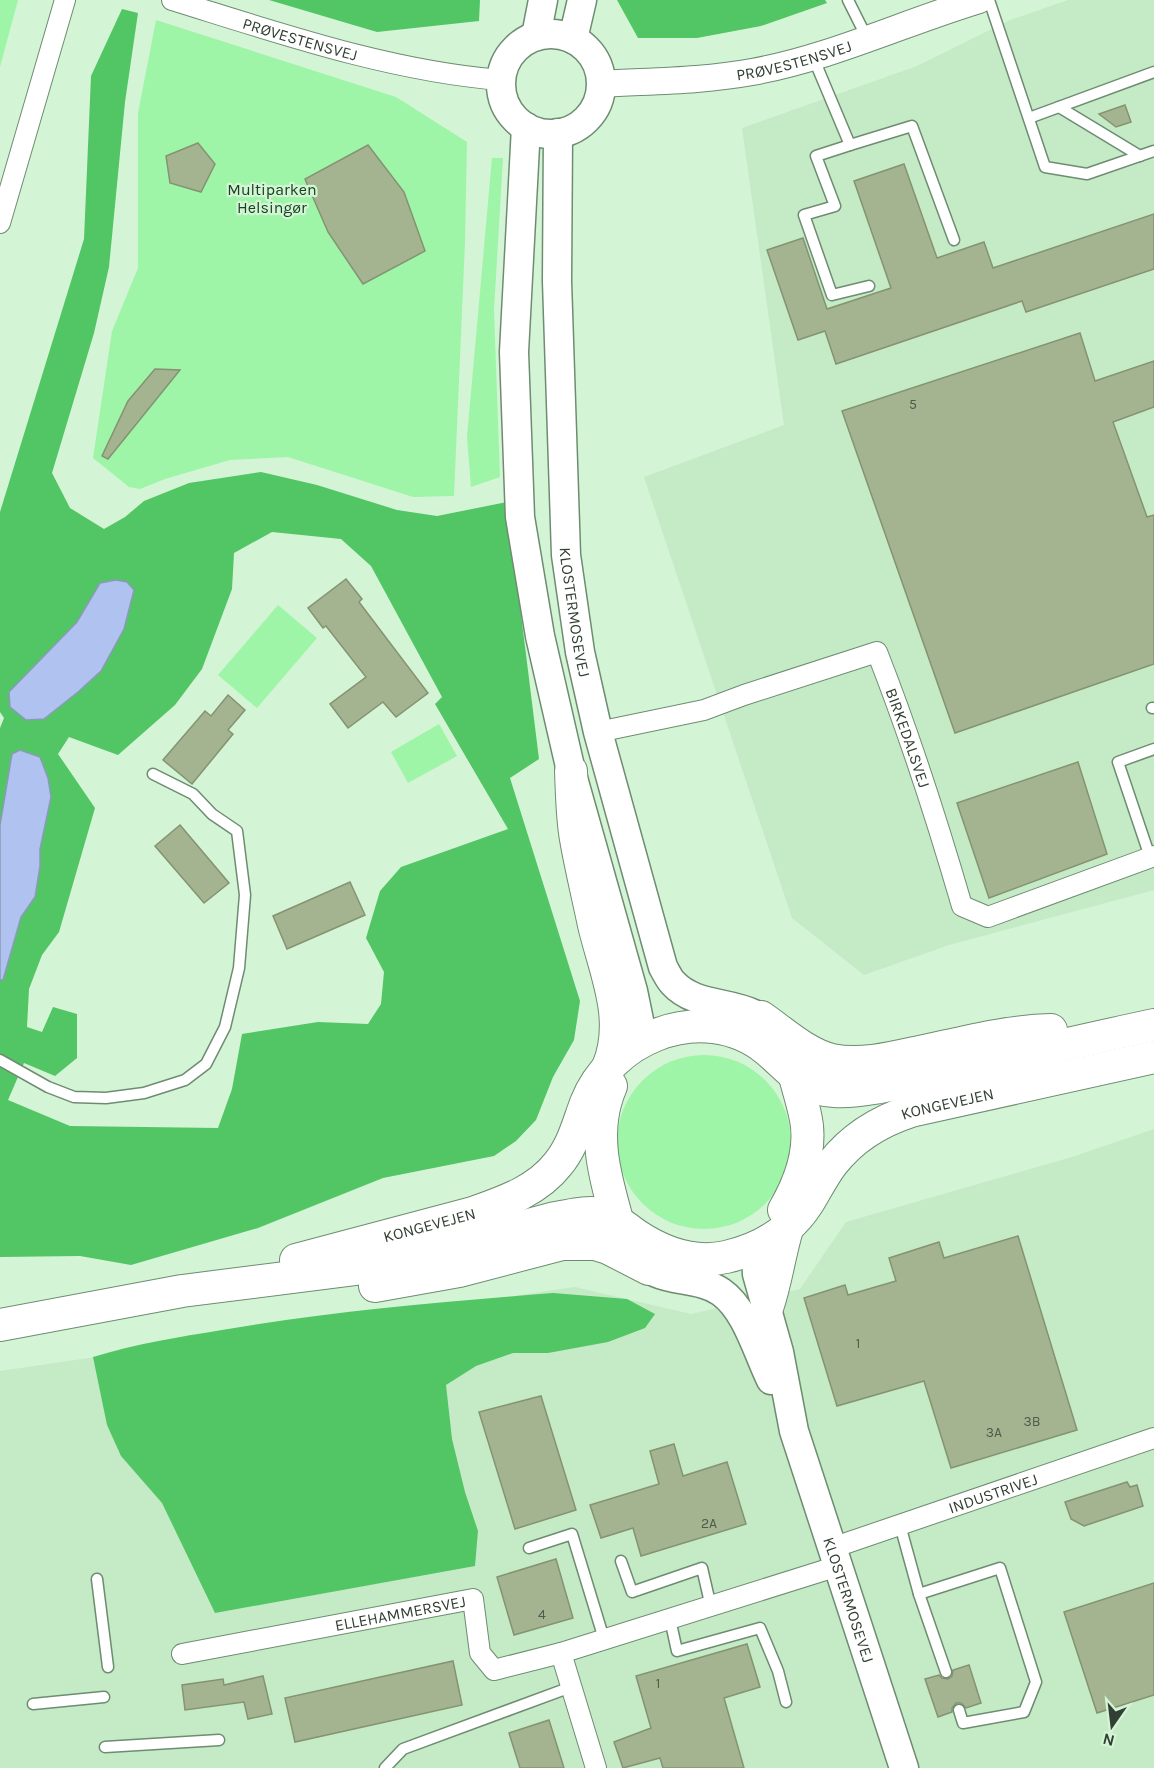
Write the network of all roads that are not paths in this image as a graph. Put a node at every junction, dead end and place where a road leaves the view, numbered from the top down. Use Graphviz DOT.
graph roads {
  1 [pos="65,0"];
  2 [pos="172,0"];
  3 [pos="543,0"];
  4 [pos="582,0"];
  5 [pos="848,0"];
  6 [pos="989,0"];
  7 [pos="967,2"];
  8 [pos="536,36"];
  9 [pos="573,39"];
  10 [pos="867,39"];
  11 [pos="813,57"];
  12 [pos="1152,75"];
  13 [pos="501,80"];
  14 [pos="602,84"];
  15 [pos="1059,107"];
  16 [pos="1029,118"];
  17 [pos="526,127"];
  18 [pos="558,133"];
  19 [pos="850,145"];
  20 [pos="1154,151"];
  21 [pos="1140,156"];
  22 [pos="0,223"];
  23 [pos="954,240"];
  24 [pos="869,286"];
  25 [pos="598,732"];
  26 [pos="1154,748"];
  27 [pos="571,771"];
  28 [pos="153,774"];
  29 [pos="1152,856"];
  30 [pos="761,1017"];
  31 [pos="1148,1026"];
  32 [pos="639,1043"];
  33 [pos="1154,1057"];
  34 [pos="0,1060"];
  35 [pos="608,1067"];
  36 [pos="795,1076"];
  37 [pos="618,1223"];
  38 [pos="774,1237"];
  39 [pos="649,1269"];
  40 [pos="182,1291"];
  41 [pos="767,1308"];
  42 [pos="0,1325"];
  43 [pos="794,1431"];
  44 [pos="1154,1438"];
  45 [pos="900,1525"];
  46 [pos="528,1548"];
  47 [pos="835,1557"];
  48 [pos="621,1561"];
  49 [pos="97,1579"];
  50 [pos="919,1594"];
  51 [pos="711,1607"];
  52 [pos="670,1619"];
  53 [pos="604,1639"];
  54 [pos="561,1653"];
  55 [pos="182,1654"];
  56 [pos="108,1667"];
  57 [pos="946,1672"];
  58 [pos="571,1687"];
  59 [pos="104,1697"];
  60 [pos="786,1702"];
  61 [pos="33,1704"];
  62 [pos="958,1710"];
  63 [pos="219,1740"];
  64 [pos="105,1747"];
  65 [pos="385,1768"];
  66 [pos="596,1768"];
  67 [pos="904,1768"];
  1 -- 22 [label="street"];
  2 -- 13 [label="street, PRØVESTENSVEJ"];
  3 -- 8 [label="main road"];
  4 -- 9 [label="main road"];
  5 -- 10 [label="lane"];
  6 -- 16 [label="lane"];
  7 -- 10 [label="street, PRØVESTENSVEJ"];
  8 -- 9 [label="main road"];
  8 -- 13 [label="main road"];
  9 -- 14 [label="main road"];
  10 -- 11 [label="street, PRØVESTENSVEJ"];
  11 -- 14 [label="street, PRØVESTENSVEJ"];
  11 -- 19 [label="lane"];
  12 -- 15 [label="lane"];
  13 -- 17 [label="main road"];
  14 -- 18 [label="main road"];
  15 -- 16 [label="lane"];
  15 -- 21 [label="lane"];
  16 -- 21 [label="lane"];
  17 -- 18 [label="main road"];
  17 -- 27 [label="main road"];
  18 -- 25 [label="main road, KLOSTERMOSEVEJ"];
  19 -- 23 [label="lane"];
  19 -- 24 [label="lane"];
  20 -- 21 [label="lane"];
  25 -- 29 [label="street, BIRKEDALSVEJ"];
  25 -- 30 [label="main road, KLOSTERMOSEVEJ"];
  26 -- 29 [label="lane"];
  27 -- 32 [label="main road"];
  27 -- 35 [label="main road"];
  28 -- 34 [label="lane"];
  30 -- 31 [label="main road"];
  30 -- 36 [label="main road"];
  31 -- 36 [label="main road, KONGEVEJEN"];
  32 -- 35 [label="main road, KONGEVEJEN"];
  32 -- 36 [label="main road, KONGEVEJEN"];
  32 -- 37 [label="main road"];
  33 -- 38 [label="main road, KONGEVEJEN"];
  35 -- 40 [label="main road, KONGEVEJEN"];
  36 -- 38 [label="main road"];
  37 -- 38 [label="main road, KONGEVEJEN"];
  37 -- 39 [label="main road"];
  37 -- 40 [label="main road, KONGEVEJEN"];
  38 -- 41 [label="main road"];
  39 -- 40 [label="main road"];
  39 -- 43 [label="main road, KLOSTERMOSEVEJ"];
  40 -- 42 [label="main road, KONGEVEJEN"];
  41 -- 43 [label="main road, KLOSTERMOSEVEJ"];
  43 -- 47 [label="main road, KLOSTERMOSEVEJ"];
  44 -- 45 [label="street, INDUSTRIVEJ"];
  45 -- 47 [label="street, INDUSTRIVEJ"];
  45 -- 50 [label="lane"];
  46 -- 53 [label="lane"];
  47 -- 51 [label="street, ELLEHAMMERSVEJ"];
  47 -- 67 [label="main road, KLOSTERMOSEVEJ"];
  48 -- 51 [label="lane"];
  49 -- 56 [label="lane"];
  50 -- 57 [label="lane"];
  50 -- 62 [label="lane"];
  51 -- 52 [label="street, ELLEHAMMERSVEJ"];
  52 -- 53 [label="street, ELLEHAMMERSVEJ"];
  52 -- 60 [label="lane"];
  53 -- 54 [label="street, ELLEHAMMERSVEJ"];
  54 -- 55 [label="street, ELLEHAMMERSVEJ"];
  54 -- 58 [label="street"];
  58 -- 65 [label="lane"];
  58 -- 66 [label="street"];
  59 -- 61 [label="lane"];
  63 -- 64 [label="lane"];
}
